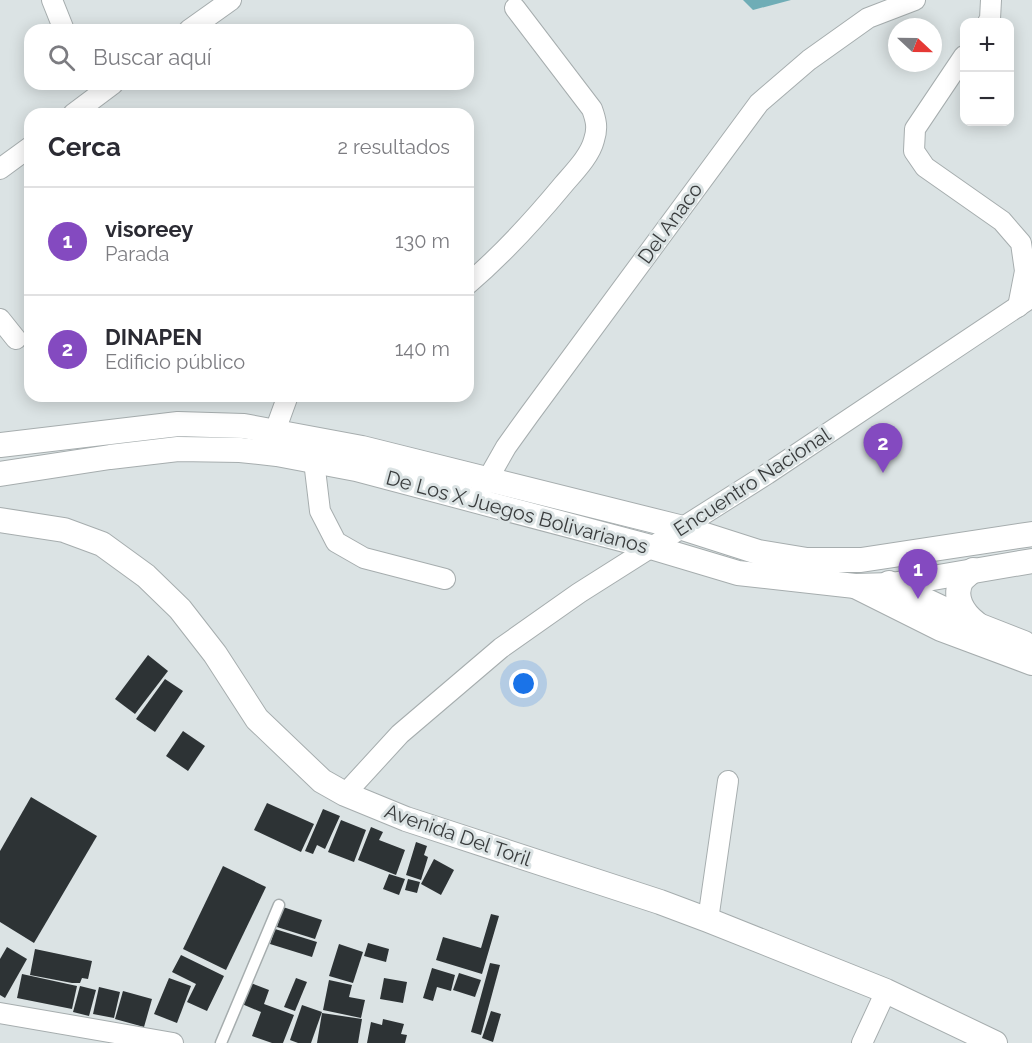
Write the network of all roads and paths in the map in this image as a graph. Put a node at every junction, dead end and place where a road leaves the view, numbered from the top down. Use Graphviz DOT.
graph roads {
  1 [pos="52,0"];
  2 [pos="231,0"];
  3 [pos="915,0"];
  4 [pos="991,0"];
  5 [pos="515,8"];
  6 [pos="990,18"];
  7 [pos="62,24"];
  8 [pos="197,24"];
  9 [pos="960,62"];
  10 [pos="90,91"];
  11 [pos="77,108"];
  12 [pos="24,151"];
  13 [pos="0,169"];
  14 [pos="474,279"];
  15 [pos="1025,302"];
  16 [pos="0,319"];
  17 [pos="16,339"];
  18 [pos="286,402"];
  19 [pos="275,431"];
  20 [pos="0,446"];
  21 [pos="314,461"];
  22 [pos="0,474"];
  23 [pos="482,489"];
  24 [pos="0,520"];
  25 [pos="683,528"];
  26 [pos="1032,534"];
  27 [pos="651,547"];
  28 [pos="861,560"];
  29 [pos="822,561"];
  30 [pos="1032,561"];
  31 [pos="973,570"];
  32 [pos="445,579"];
  33 [pos="892,585"];
  34 [pos="855,586"];
  35 [pos="978,625"];
  36 [pos="1032,646"];
  37 [pos="1032,663"];
  38 [pos="728,780"];
  39 [pos="345,794"];
  40 [pos="279,905"];
  41 [pos="708,920"];
  42 [pos="886,991"];
  43 [pos="0,1013"];
  44 [pos="173,1043"];
  45 [pos="221,1043"];
  46 [pos="862,1043"];
  47 [pos="995,1043"];
  1 -- 7 [label="street"];
  2 -- 8 [label="street"];
  3 -- 23 [label="street, Del Anaco"];
  4 -- 6 [label="street"];
  5 -- 14 [label="street"];
  9 -- 15 [label="street"];
  10 -- 11 [label="street"];
  12 -- 13 [label="street"];
  15 -- 25 [label="street, Encuentro Nacional"];
  16 -- 17 [label="street"];
  18 -- 19 [label="street"];
  19 -- 20 [label="street, De Los X Juegos Bolivarianos"];
  19 -- 23 [label="street, De Los X Juegos Bolivarianos"];
  21 -- 22 [label="street, De Los X Juegos Bolivarianos"];
  21 -- 23 [label="street, De Los X Juegos Bolivarianos"];
  21 -- 32 [label="street"];
  23 -- 25 [label="street, De Los X Juegos Bolivarianos"];
  23 -- 27 [label="street, De Los X Juegos Bolivarianos"];
  24 -- 39 [label="street, Avenida Del Toril"];
  25 -- 27 [label="street, Encuentro Nacional"];
  25 -- 29 [label="street, De Los X Juegos Bolivarianos"];
  26 -- 28 [label="street, De Los X Juegos Bolivarianos"];
  27 -- 34 [label="street, De Los X Juegos Bolivarianos"];
  27 -- 39 [label="street, Encuentro Nacional"];
  28 -- 29 [label="street, De Los X Juegos Bolivarianos"];
  28 -- 33 [label="street"];
  29 -- 34 [label="street"];
  30 -- 31 [label="street, De Los X Juegos Bolivarianos"];
  31 -- 33 [label="street, De Los X Juegos Bolivarianos"];
  31 -- 35 [label="street"];
  33 -- 34 [label="street, De Los X Juegos Bolivarianos"];
  33 -- 35 [label="street"];
  34 -- 37 [label="street"];
  35 -- 36 [label="street"];
  38 -- 41 [label="street"];
  39 -- 41 [label="street, Avenida Del Toril"];
  40 -- 45 [label="lane"];
  41 -- 42 [label="street, Avenida Del Toril"];
  42 -- 46 [label="street"];
  42 -- 47 [label="street, Avenida Del Toril"];
  43 -- 44 [label="street"];
}
